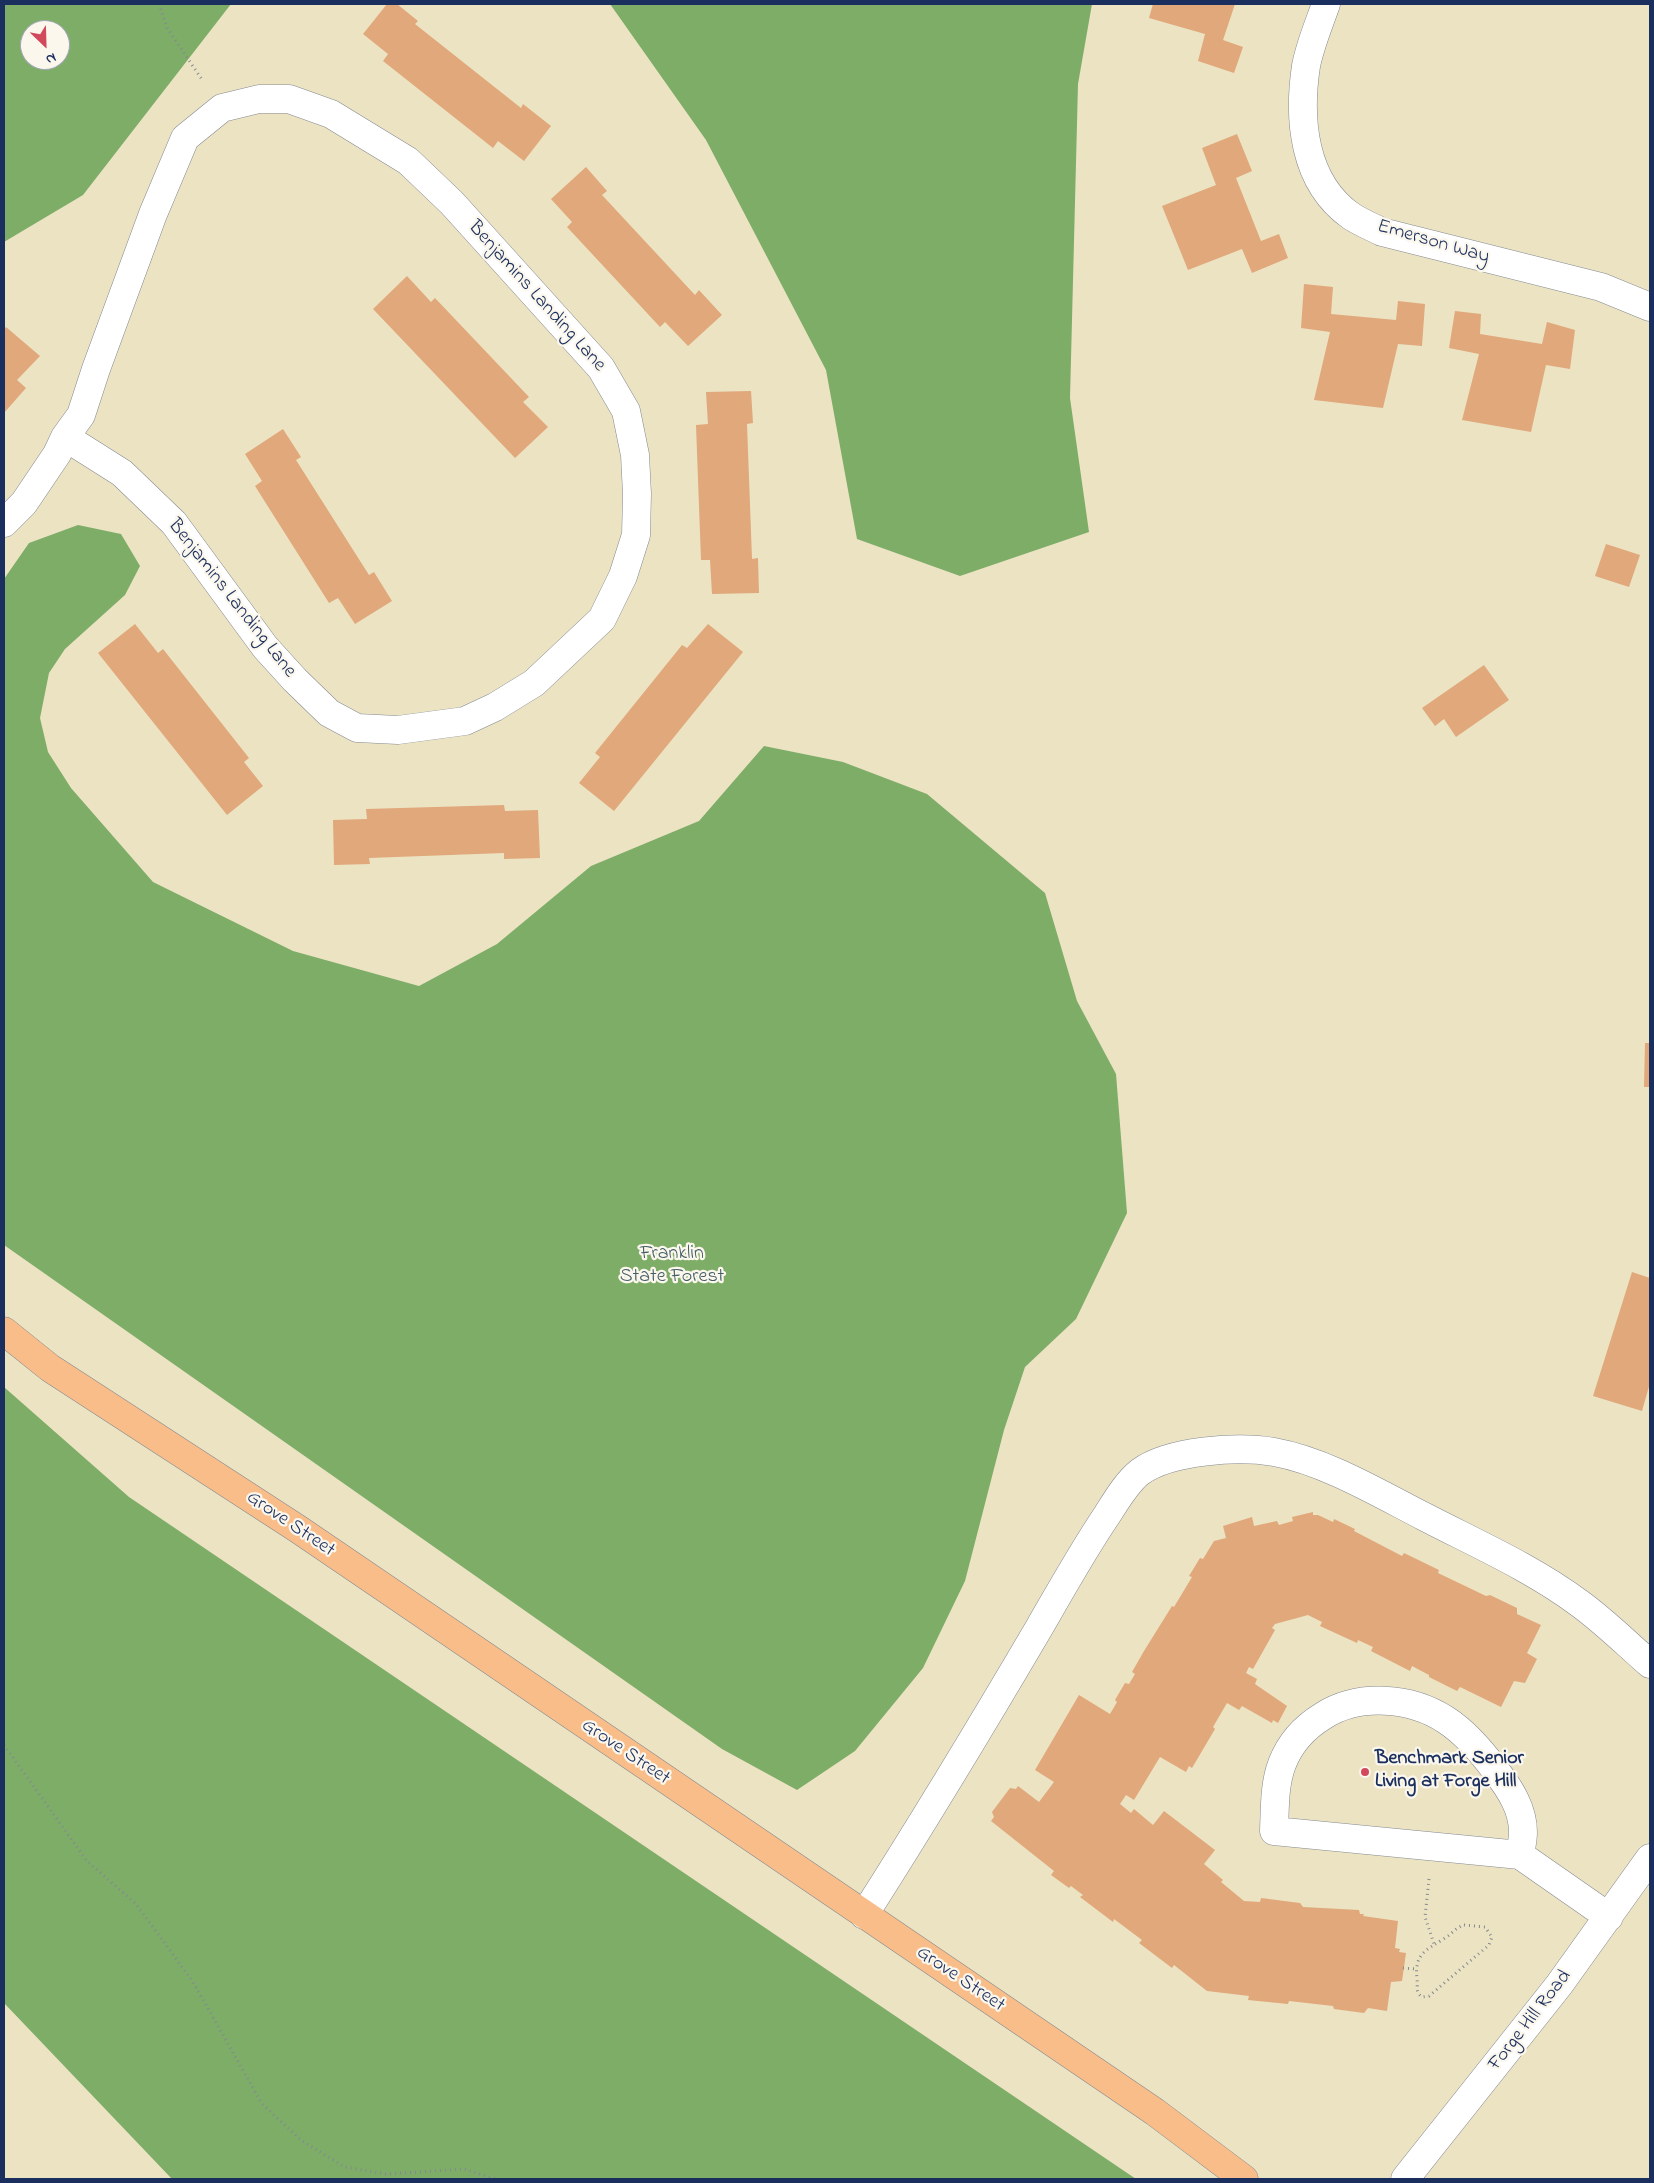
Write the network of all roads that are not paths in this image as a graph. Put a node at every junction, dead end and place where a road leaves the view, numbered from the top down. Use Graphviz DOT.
graph roads {
  1 [pos="1326,4"];
  2 [pos="1650,307"];
  3 [pos="65,437"];
  4 [pos="4,523"];
  5 [pos="4,1331"];
  6 [pos="1650,1664"];
  7 [pos="1520,1855"];
  8 [pos="1650,1858"];
  9 [pos="864,1915"];
  10 [pos="1609,1916"];
  11 [pos="1244,2179"];
  12 [pos="1406,2179"];
  1 -- 2 [label="street, Emerson Way"];
  3 -- 3 [label="street, Benjamins Landing Lane"];
  3 -- 4 [label="street, Benjamins Landing Lane"];
  5 -- 9 [label="main road, Grove Street"];
  6 -- 9 [label="street"];
  7 -- 7 [label="street"];
  7 -- 10 [label="street"];
  8 -- 10 [label="street, Forge Hill Road"];
  9 -- 11 [label="main road, Grove Street"];
  10 -- 12 [label="street, Forge Hill Road"];
}
